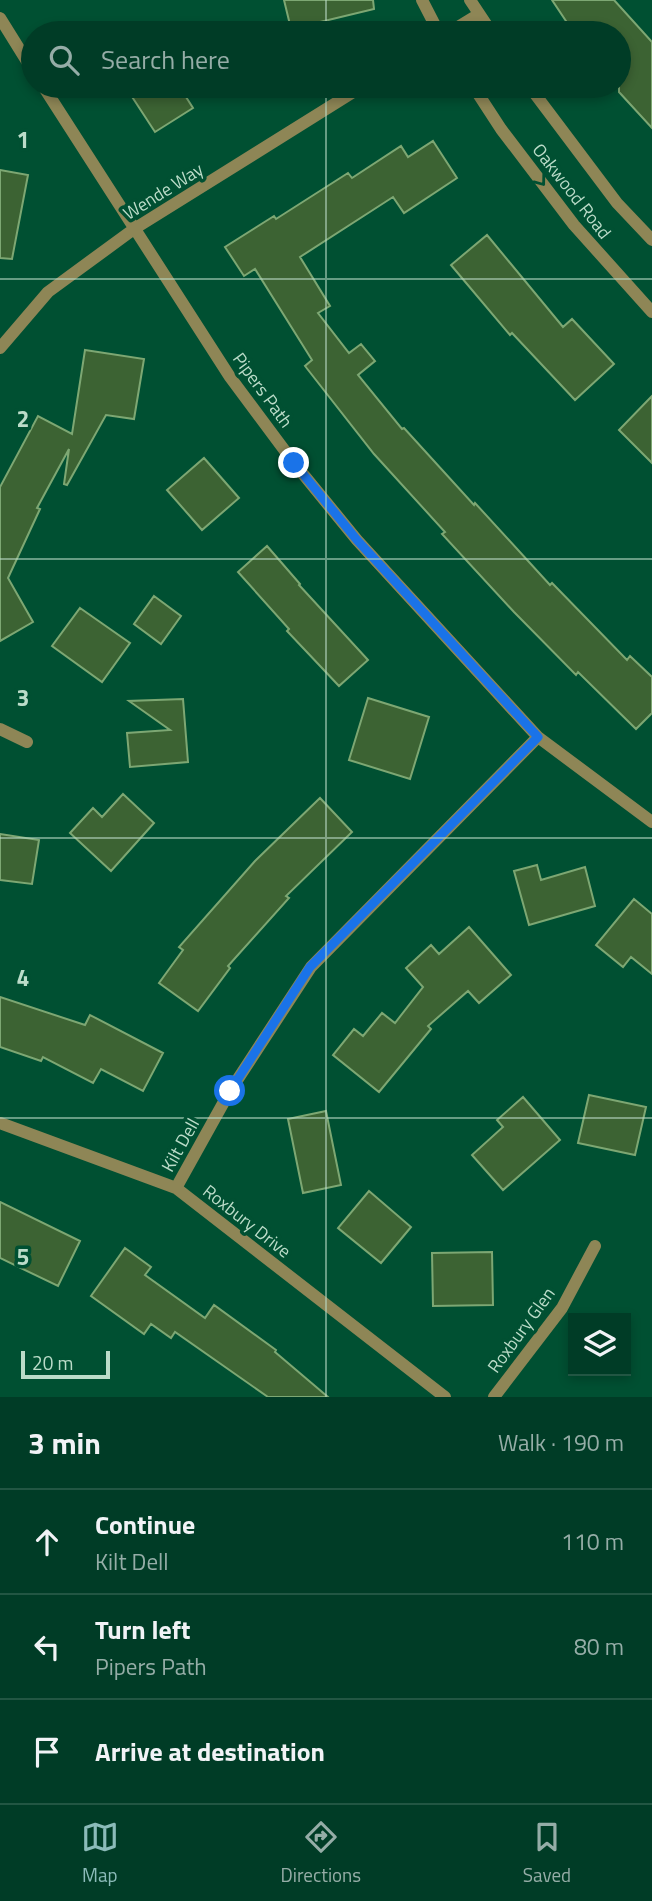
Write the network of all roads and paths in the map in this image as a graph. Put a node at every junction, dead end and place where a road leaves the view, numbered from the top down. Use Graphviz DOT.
graph roads {
  1 [pos="422,0"];
  2 [pos="470,0"];
  3 [pos="479,14"];
  4 [pos="0,18"];
  5 [pos="433,21"];
  6 [pos="468,21"];
  7 [pos="484,21"];
  8 [pos="21,52"];
  9 [pos="51,98"];
  10 [pos="344,98"];
  11 [pos="481,98"];
  12 [pos="538,98"];
  13 [pos="134,229"];
  14 [pos="652,240"];
  15 [pos="652,312"];
  16 [pos="0,348"];
  17 [pos="0,729"];
  18 [pos="538,737"];
  19 [pos="27,742"];
  20 [pos="652,822"];
  21 [pos="0,1123"];
  22 [pos="176,1188"];
  23 [pos="595,1246"];
  24 [pos="445,1397"];
  25 [pos="494,1397"];
  1 -- 5 [label="street"];
  2 -- 3 [label="street"];
  3 -- 6 [label="street"];
  3 -- 7 [label="street"];
  4 -- 8 [label="street"];
  9 -- 13 [label="street, Pipers Path"];
  10 -- 13 [label="street, Wende Way"];
  11 -- 15 [label="street, Oakwood Road, one-way"];
  12 -- 14 [label="street, Oakwood Road"];
  13 -- 16 [label="street, Wende Way"];
  13 -- 18 [label="street, Pipers Path"];
  17 -- 19 [label="street"];
  18 -- 20 [label="street, Pipers Path"];
  18 -- 22 [label="street, Kilt Dell"];
  21 -- 22 [label="street, Roxbury Drive"];
  22 -- 24 [label="street, Roxbury Drive"];
  23 -- 25 [label="street, Roxbury Glen"];
}
